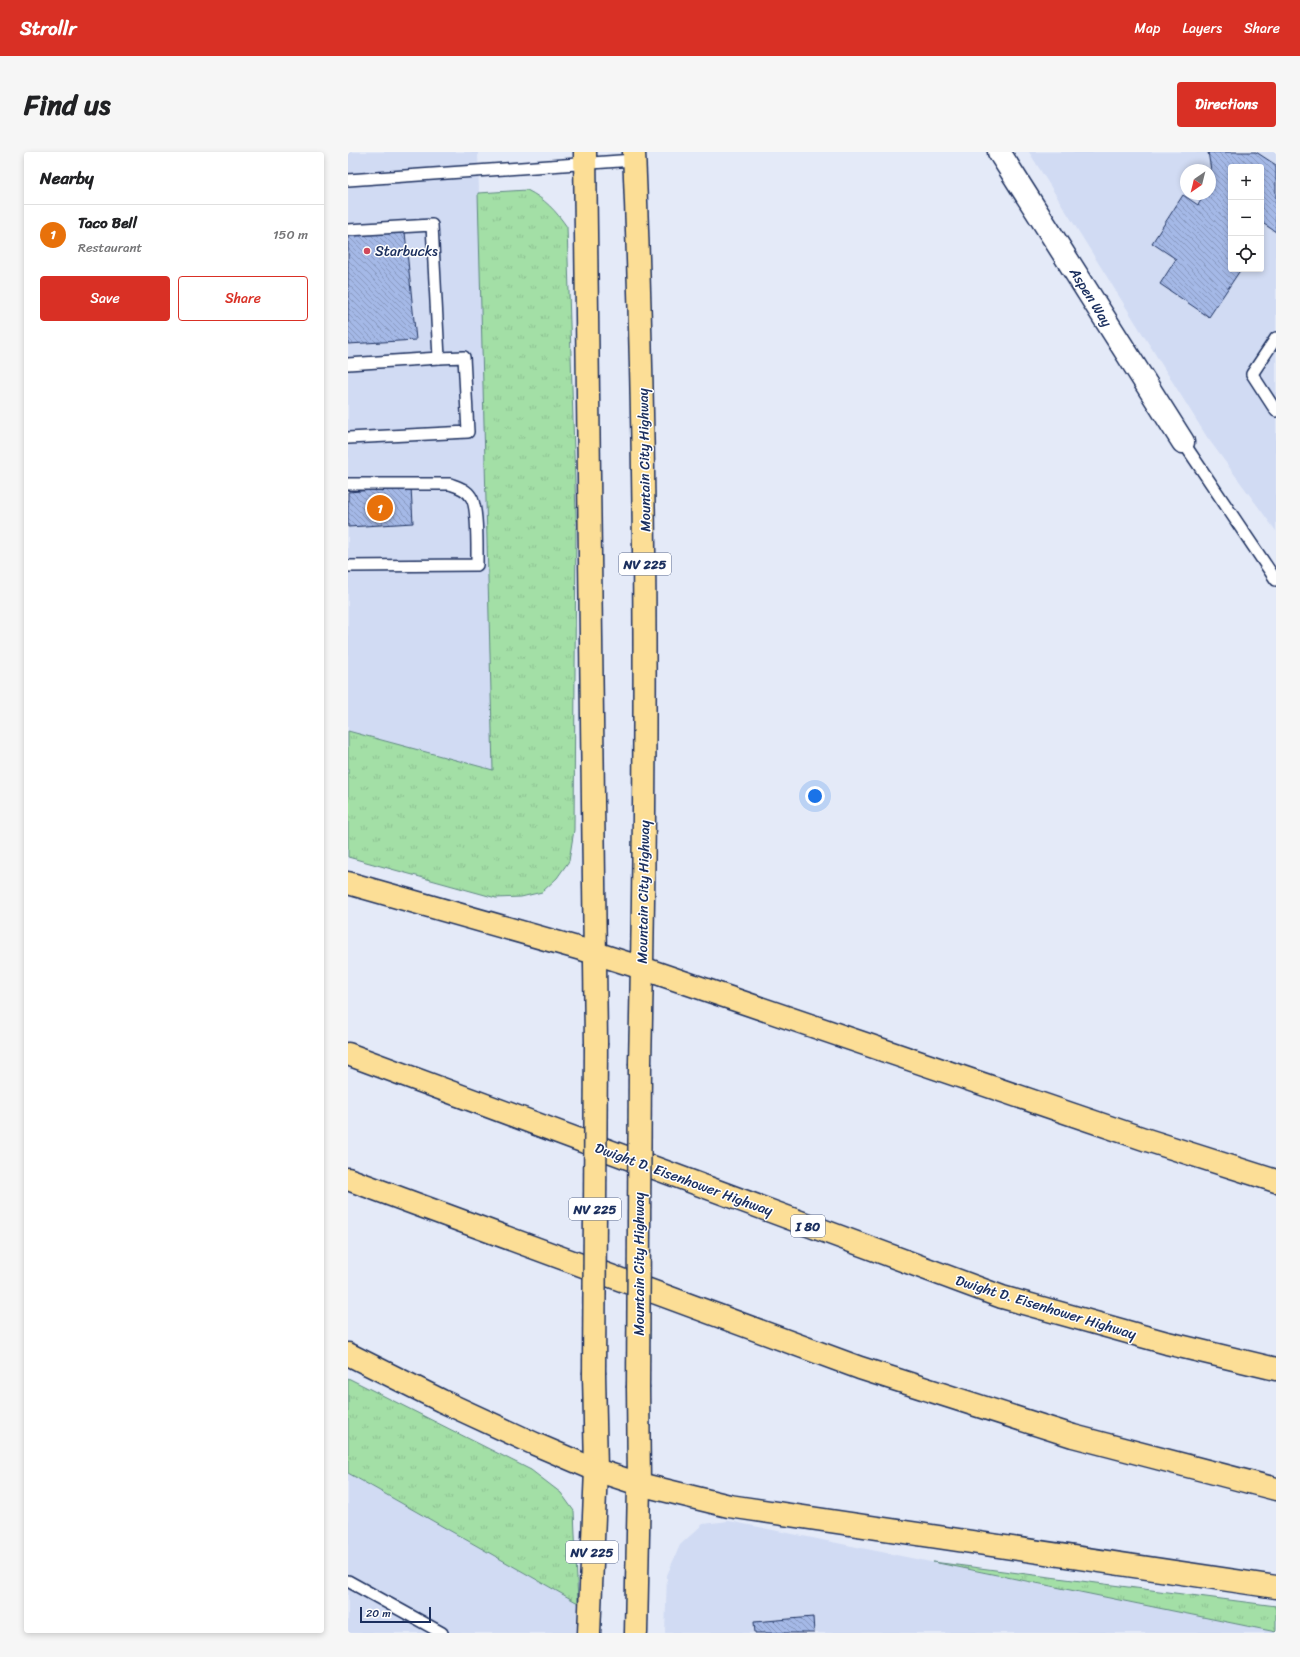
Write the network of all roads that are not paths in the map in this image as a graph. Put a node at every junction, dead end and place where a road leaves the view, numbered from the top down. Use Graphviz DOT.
graph roads {
  1 [pos="999,152"];
  2 [pos="634,156"];
  3 [pos="585,158"];
  4 [pos="348,180"];
  5 [pos="348,230"];
  6 [pos="1276,338"];
  7 [pos="439,358"];
  8 [pos="348,364"];
  9 [pos="1276,411"];
  10 [pos="348,438"];
  11 [pos="1183,442"];
  12 [pos="348,484"];
  13 [pos="348,566"];
  14 [pos="1276,580"];
  15 [pos="348,883"];
  16 [pos="595,953"];
  17 [pos="642,968"];
  18 [pos="348,1054"];
  19 [pos="348,1179"];
  20 [pos="1276,1180"];
  21 [pos="348,1354"];
  22 [pos="1276,1369"];
  23 [pos="596,1470"];
  24 [pos="639,1484"];
  25 [pos="1276,1489"];
  26 [pos="348,1581"];
  27 [pos="1276,1587"];
  28 [pos="442,1633"];
  29 [pos="589,1633"];
  30 [pos="636,1633"];
  1 -- 11 [label="street, Aspen Way"];
  2 -- 3 [label="lane"];
  2 -- 17 [label="main road, Mountain City Highway / NV 225"];
  3 -- 4 [label="lane"];
  3 -- 16 [label="main road, NV 225"];
  5 -- 7 [label="lane"];
  6 -- 9 [label="lane"];
  7 -- 8 [label="lane"];
  7 -- 10 [label="lane"];
  11 -- 14 [label="lane"];
  12 -- 13 [label="lane"];
  15 -- 16 [label="main road"];
  16 -- 17 [label="main road"];
  16 -- 23 [label="main road, NV 225, bridge"];
  17 -- 20 [label="main road"];
  17 -- 24 [label="main road, Mountain City Highway / NV 225, bridge"];
  18 -- 22 [label="main road, Dwight D. Eisenhower Highway / I 80"];
  19 -- 25 [label="main road"];
  21 -- 23 [label="main road"];
  23 -- 24 [label="main road"];
  23 -- 29 [label="main road, NV 225"];
  24 -- 27 [label="main road"];
  24 -- 30 [label="main road, Mountain City Highway / NV 225"];
  26 -- 28 [label="lane"];
}
